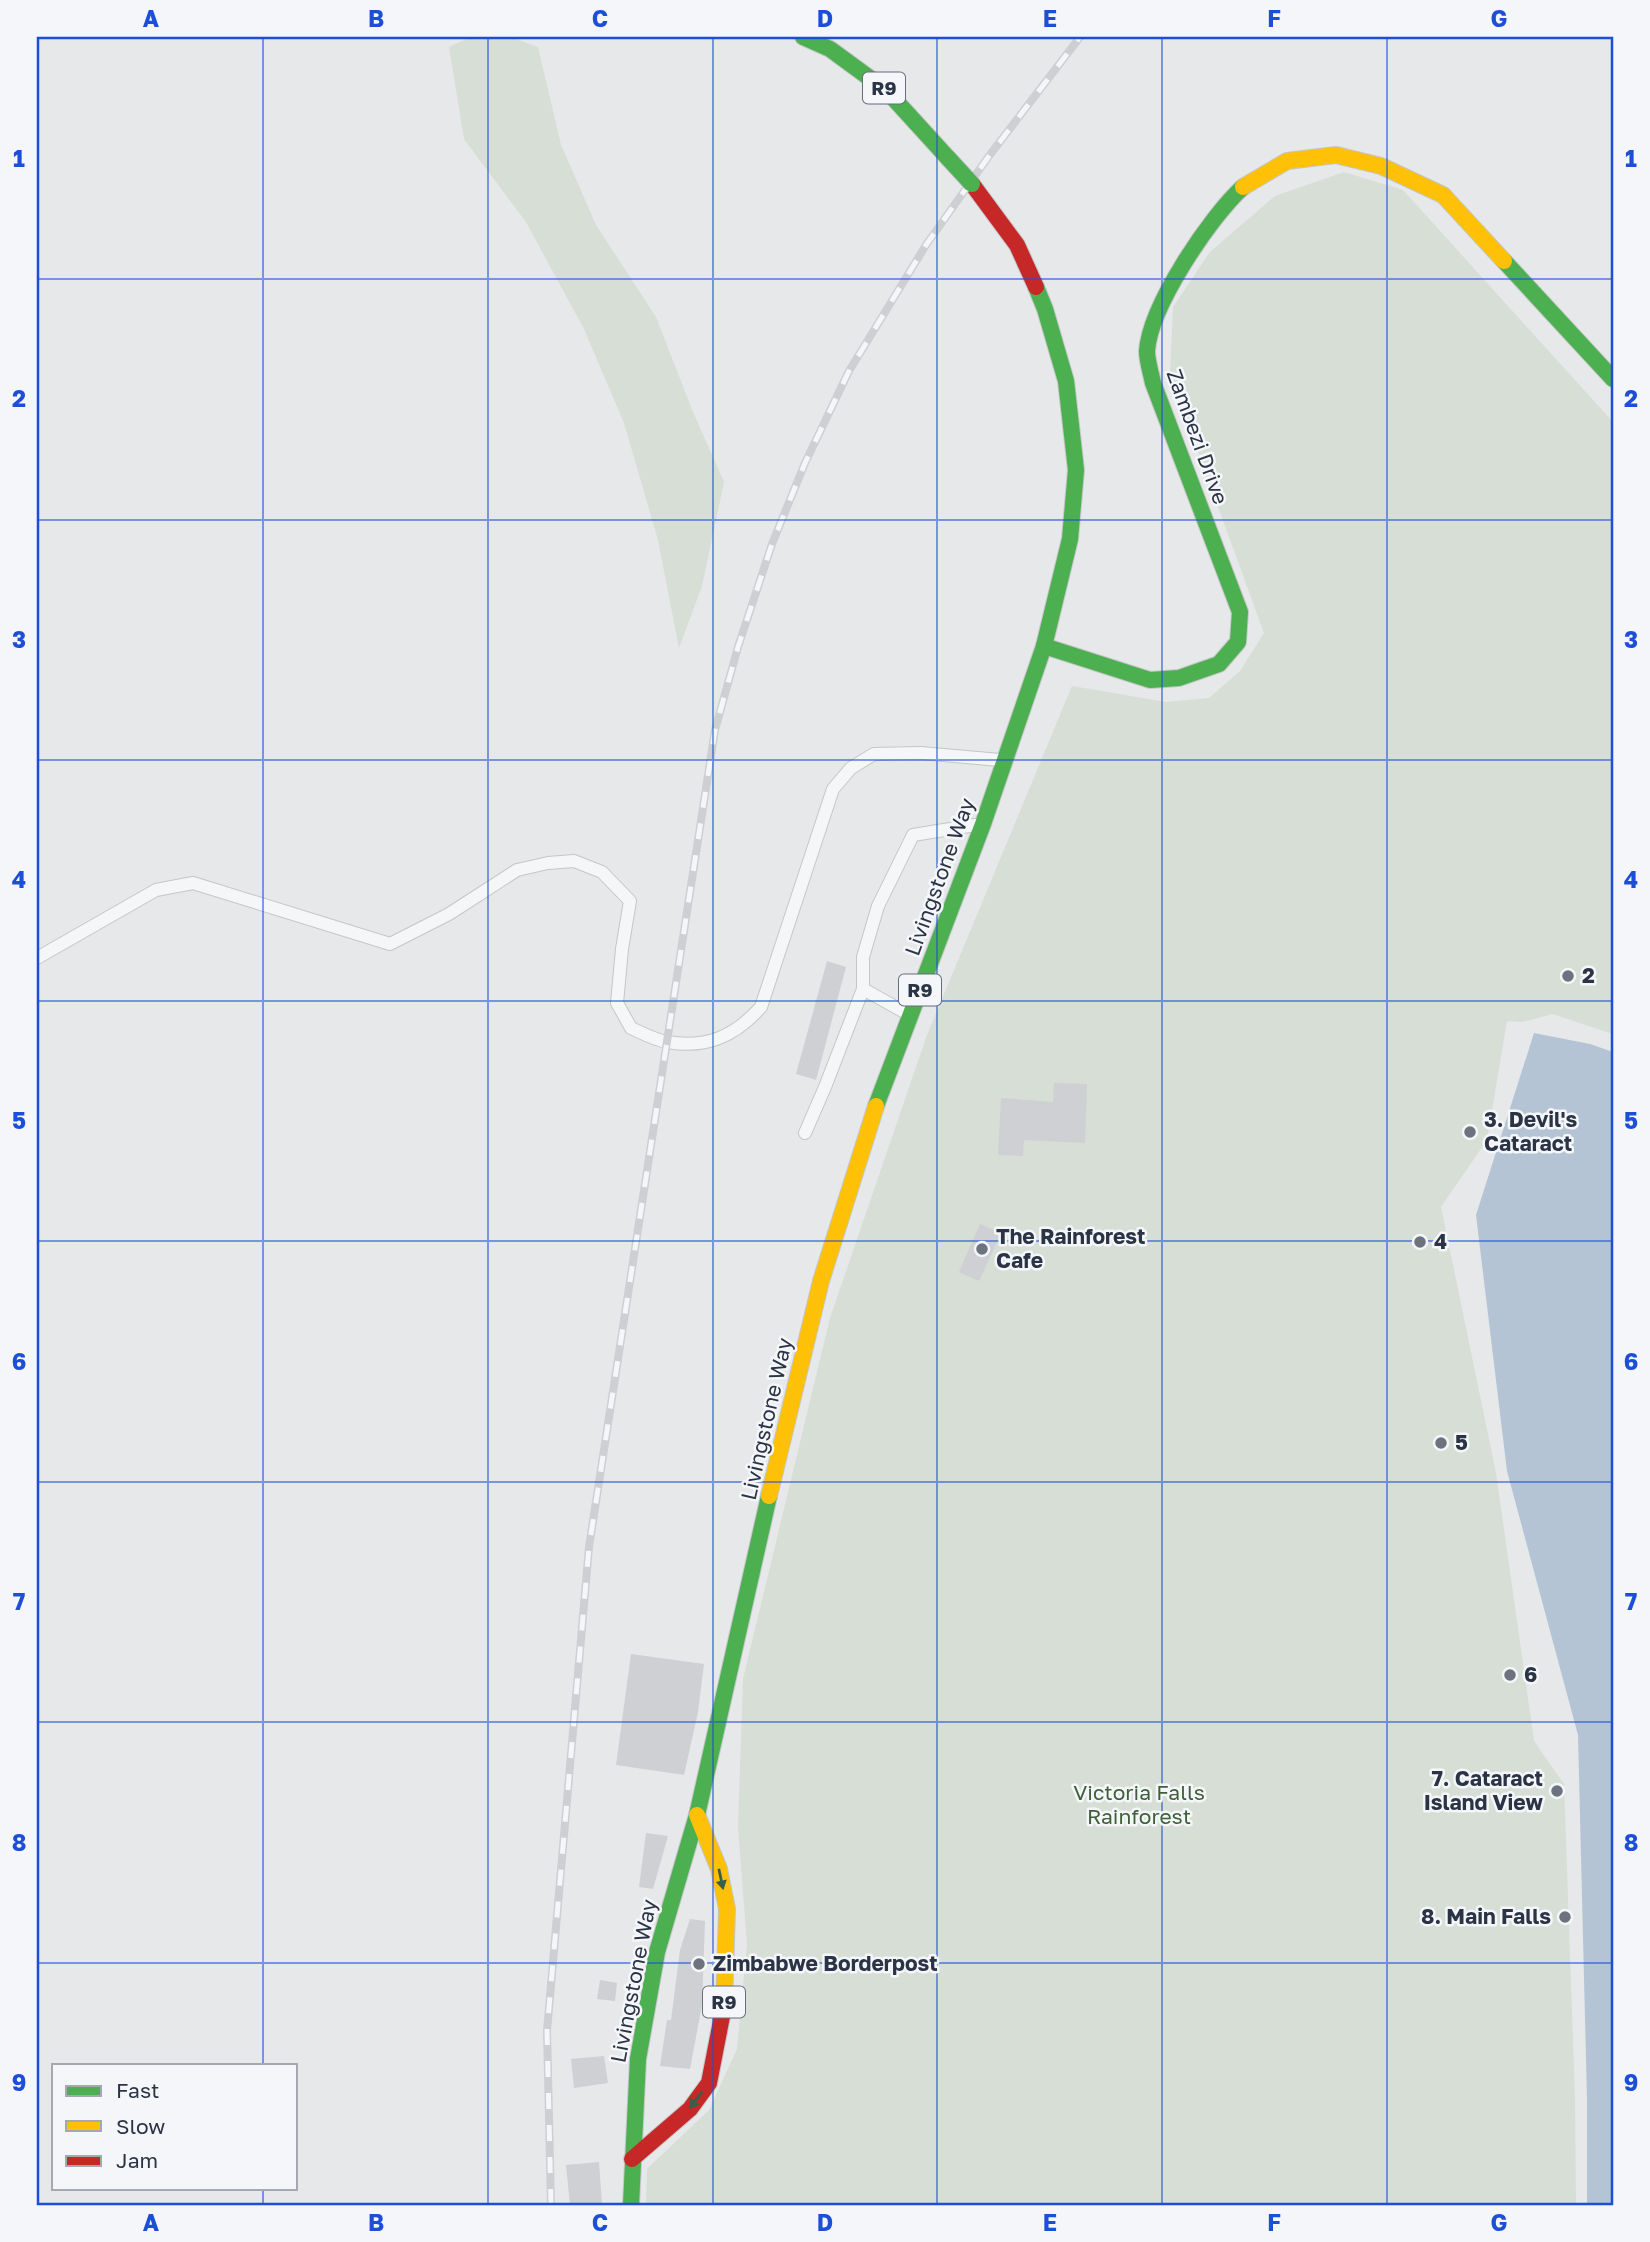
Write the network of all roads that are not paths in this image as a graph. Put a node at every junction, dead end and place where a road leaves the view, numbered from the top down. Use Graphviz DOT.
graph roads {
  1 [pos="803,37"];
  2 [pos="1613,379"];
  3 [pos="1044,646"];
  4 [pos="1003,760"];
  5 [pos="983,824"];
  6 [pos="37,958"];
  7 [pos="863,989"];
  8 [pos="911,1016"];
  9 [pos="805,1133"];
  10 [pos="697,1815"];
  11 [pos="632,2159"];
  12 [pos="631,2205"];
  1 -- 3 [label="main road, Livingstone Way / R9, bridge"];
  2 -- 3 [label="main road, Zambezi Drive"];
  3 -- 4 [label="main road, Livingstone Way / R9"];
  4 -- 5 [label="main road, Livingstone Way / R9"];
  4 -- 6 [label="lane"];
  5 -- 7 [label="lane"];
  5 -- 8 [label="main road, Livingstone Way / R9"];
  7 -- 8 [label="lane"];
  7 -- 9 [label="lane"];
  8 -- 10 [label="main road, Livingstone Way / R9"];
  10 -- 11 [label="main road, Livingstone Way / R9"];
  10 -- 11 [label="main road, R9, one-way"];
  11 -- 12 [label="main road, Livingstone Way / R9"];
}
